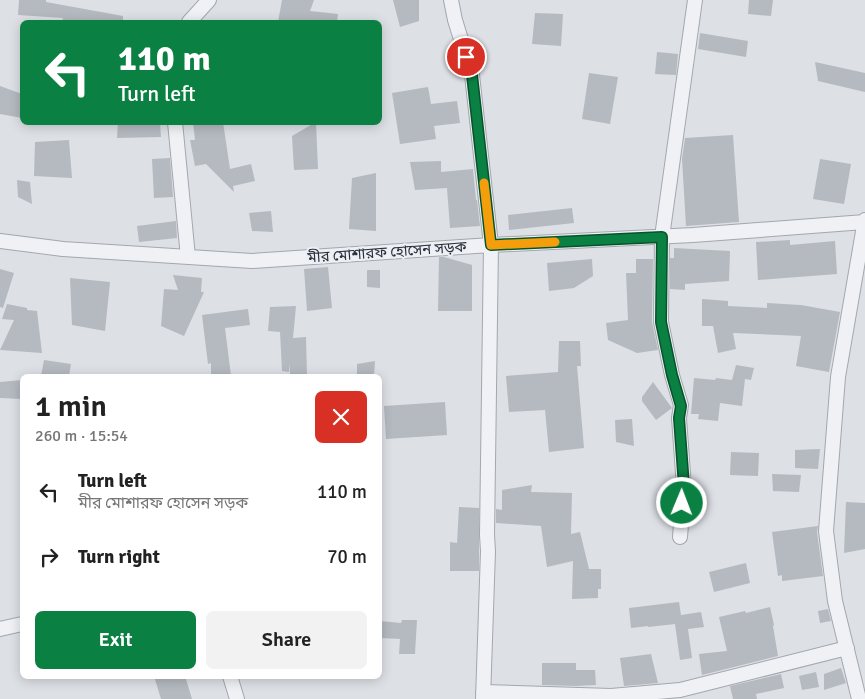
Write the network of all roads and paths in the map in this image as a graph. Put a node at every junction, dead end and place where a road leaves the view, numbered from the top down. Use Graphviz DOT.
graph roads {
  1 [pos="209,0"];
  2 [pos="451,0"];
  3 [pos="695,0"];
  4 [pos="191,20"];
  5 [pos="174,125"];
  6 [pos="865,221"];
  7 [pos="662,237"];
  8 [pos="0,241"];
  9 [pos="491,245"];
  10 [pos="188,257"];
  11 [pos="680,537"];
  12 [pos="20,625"];
  13 [pos="0,630"];
  14 [pos="847,648"];
  15 [pos="231,679"];
  16 [pos="483,695"];
  17 [pos="237,699"];
  18 [pos="859,699"];
  1 -- 4 [label="street"];
  2 -- 9 [label="street"];
  3 -- 7 [label="street"];
  5 -- 10 [label="street"];
  6 -- 7 [label="street, মীর মোশারফ হোসেন সড়ক"];
  6 -- 14 [label="street"];
  7 -- 9 [label="street, মীর মোশারফ হোসেন সড়ক"];
  7 -- 11 [label="street"];
  8 -- 10 [label="street, মীর মোশারফ হোসেন সড়ক"];
  9 -- 10 [label="street, মীর মোশারফ হোসেন সড়ক"];
  9 -- 16 [label="street"];
  12 -- 13 [label="street"];
  14 -- 16 [label="street"];
  14 -- 18 [label="street"];
  15 -- 17 [label="street"];
}
